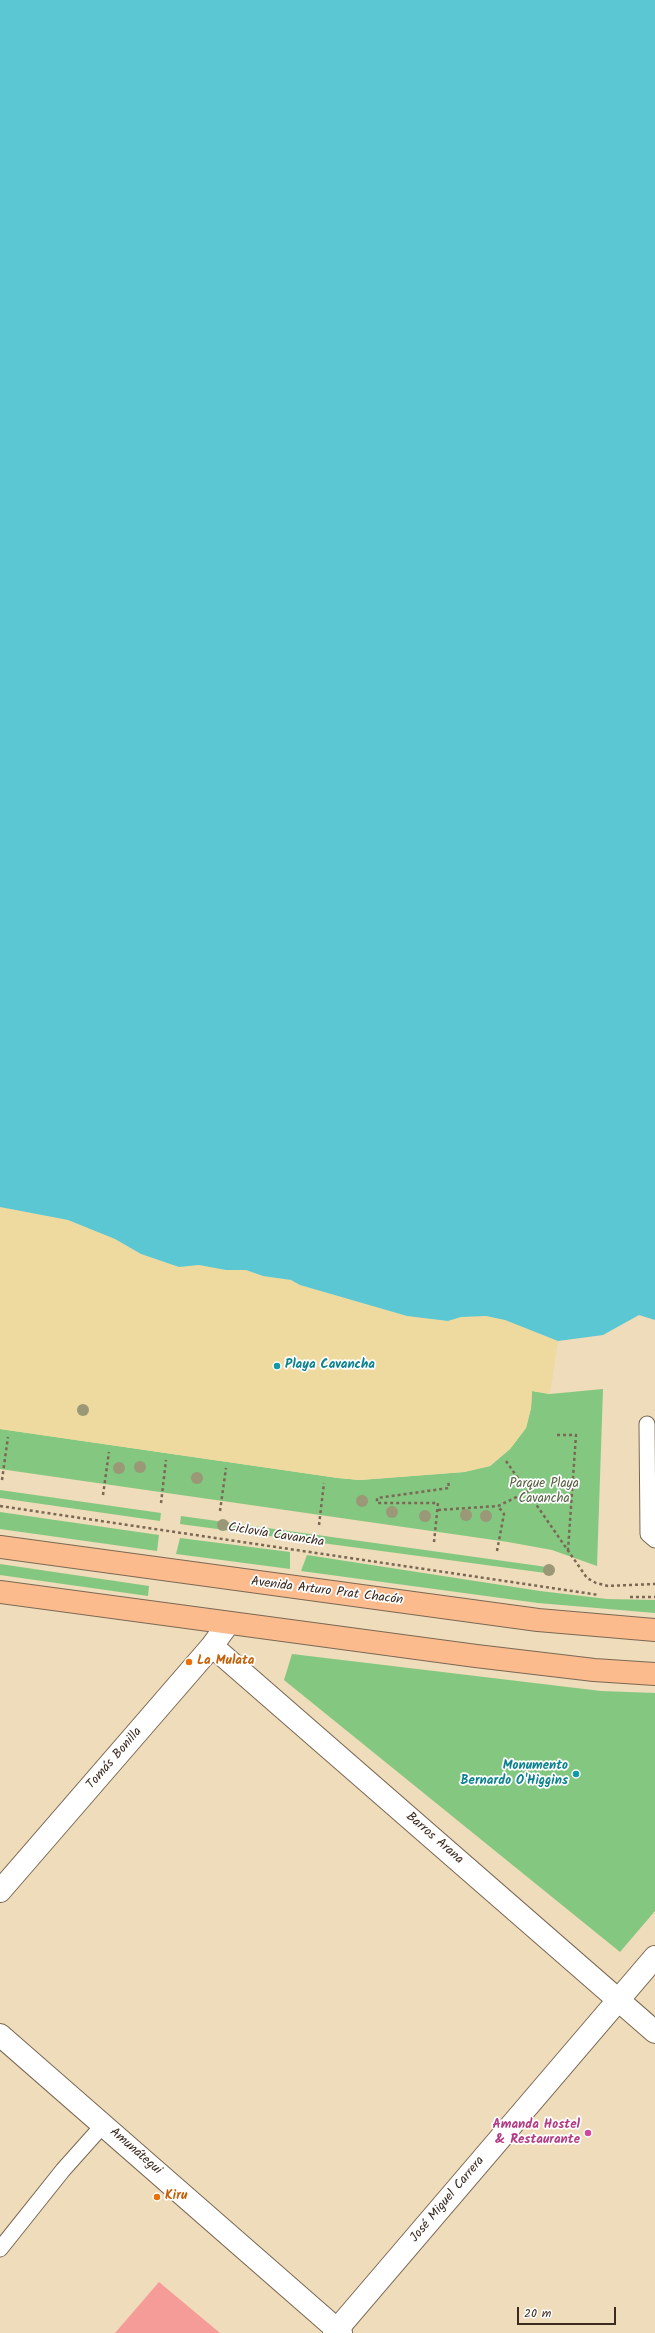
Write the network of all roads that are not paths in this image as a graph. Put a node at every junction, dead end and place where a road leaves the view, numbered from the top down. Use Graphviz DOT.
graph roads {
  1 [pos="647,1424"];
  2 [pos="655,1540"];
  3 [pos="0,1547"];
  4 [pos="0,1592"];
  5 [pos="228,1624"];
  6 [pos="655,1630"];
  7 [pos="212,1646"];
  8 [pos="655,1674"];
  9 [pos="0,1892"];
  10 [pos="655,1957"];
  11 [pos="618,2000"];
  12 [pos="655,2032"];
  13 [pos="0,2035"];
  14 [pos="104,2124"];
  15 [pos="0,2249"];
  16 [pos="337,2332"];
  1 -- 2 [label="lane"];
  3 -- 6 [label="main road, Avenida Arturo Prat Chacón"];
  4 -- 5 [label="main road"];
  5 -- 7 [label="street, Tomás Bonilla"];
  5 -- 8 [label="main road"];
  7 -- 9 [label="street, Tomás Bonilla"];
  7 -- 11 [label="street, Barros Arana"];
  10 -- 11 [label="street, José Miguel Carrera"];
  11 -- 12 [label="street, Barros Arana"];
  11 -- 16 [label="street, José Miguel Carrera"];
  13 -- 14 [label="street, Amunátegui"];
  14 -- 15 [label="lane"];
  14 -- 16 [label="street, Amunátegui"];
}
